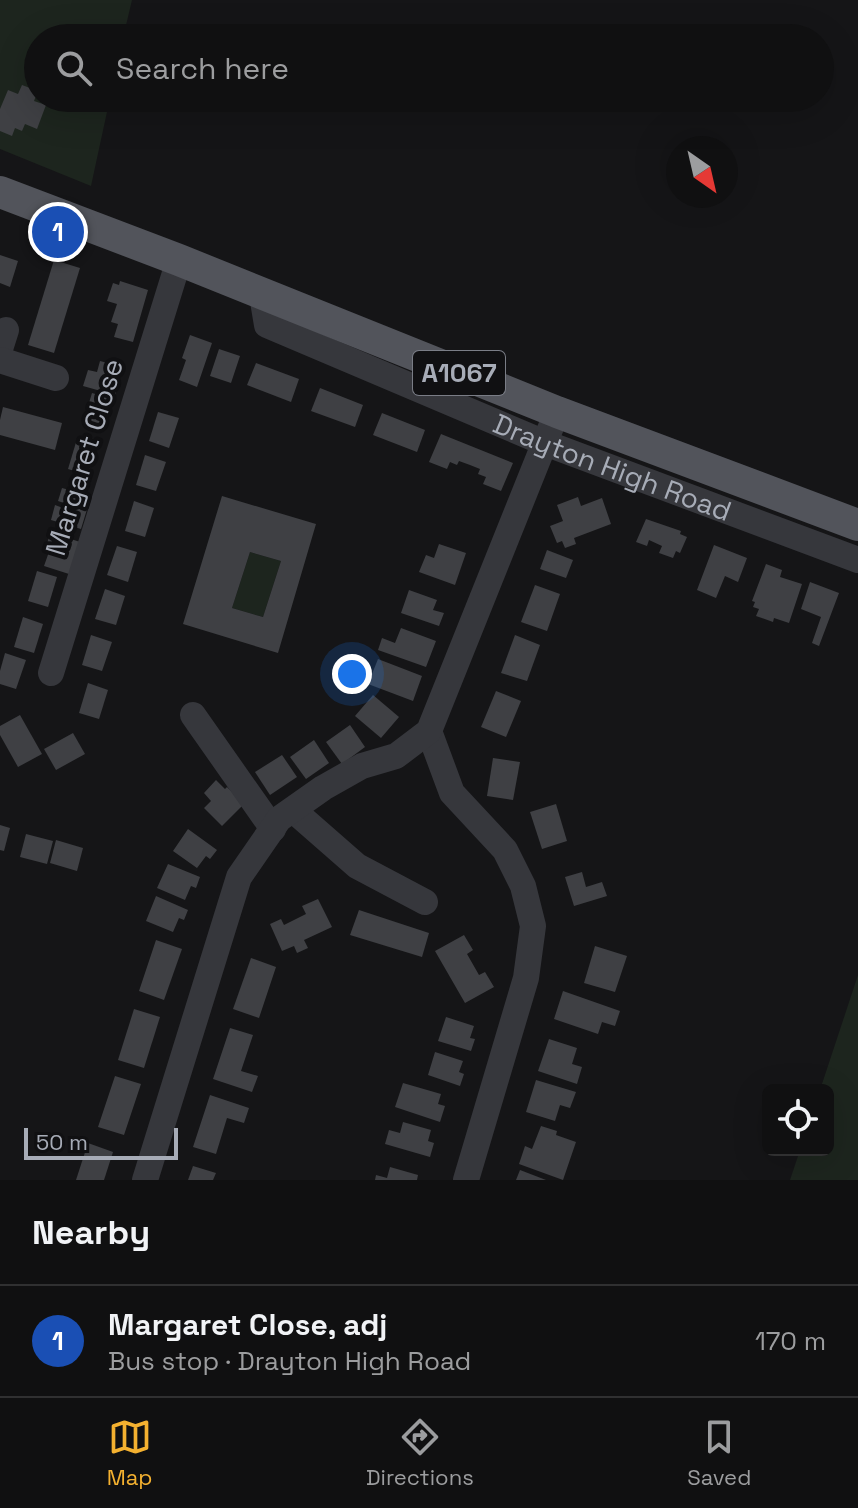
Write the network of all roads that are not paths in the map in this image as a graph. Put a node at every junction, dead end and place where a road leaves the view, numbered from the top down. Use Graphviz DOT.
graph roads {
  1 [pos="0,192"];
  2 [pos="179,260"];
  3 [pos="262,295"];
  4 [pos="0,360"];
  5 [pos="56,378"];
  6 [pos="557,412"];
  7 [pos="545,443"];
  8 [pos="858,525"];
  9 [pos="858,560"];
  10 [pos="51,673"];
  11 [pos="193,715"];
  12 [pos="429,731"];
  13 [pos="293,810"];
  14 [pos="273,829"];
  15 [pos="425,902"];
  16 [pos="145,1180"];
  17 [pos="466,1180"];
  1 -- 2 [label="main road, Drayton High Road / A1067"];
  2 -- 3 [label="main road, Drayton High Road / A1067"];
  2 -- 10 [label="street, Margaret Close"];
  3 -- 6 [label="main road, Drayton High Road / A1067"];
  3 -- 7 [label="street, Drayton High Road"];
  4 -- 5 [label="street"];
  6 -- 7 [label="street"];
  6 -- 8 [label="main road, Drayton High Road / A1067"];
  7 -- 9 [label="street, Drayton High Road"];
  7 -- 12 [label="street"];
  11 -- 14 [label="street"];
  12 -- 13 [label="street"];
  12 -- 17 [label="street"];
  13 -- 14 [label="street"];
  13 -- 15 [label="street"];
  14 -- 16 [label="street"];
}
